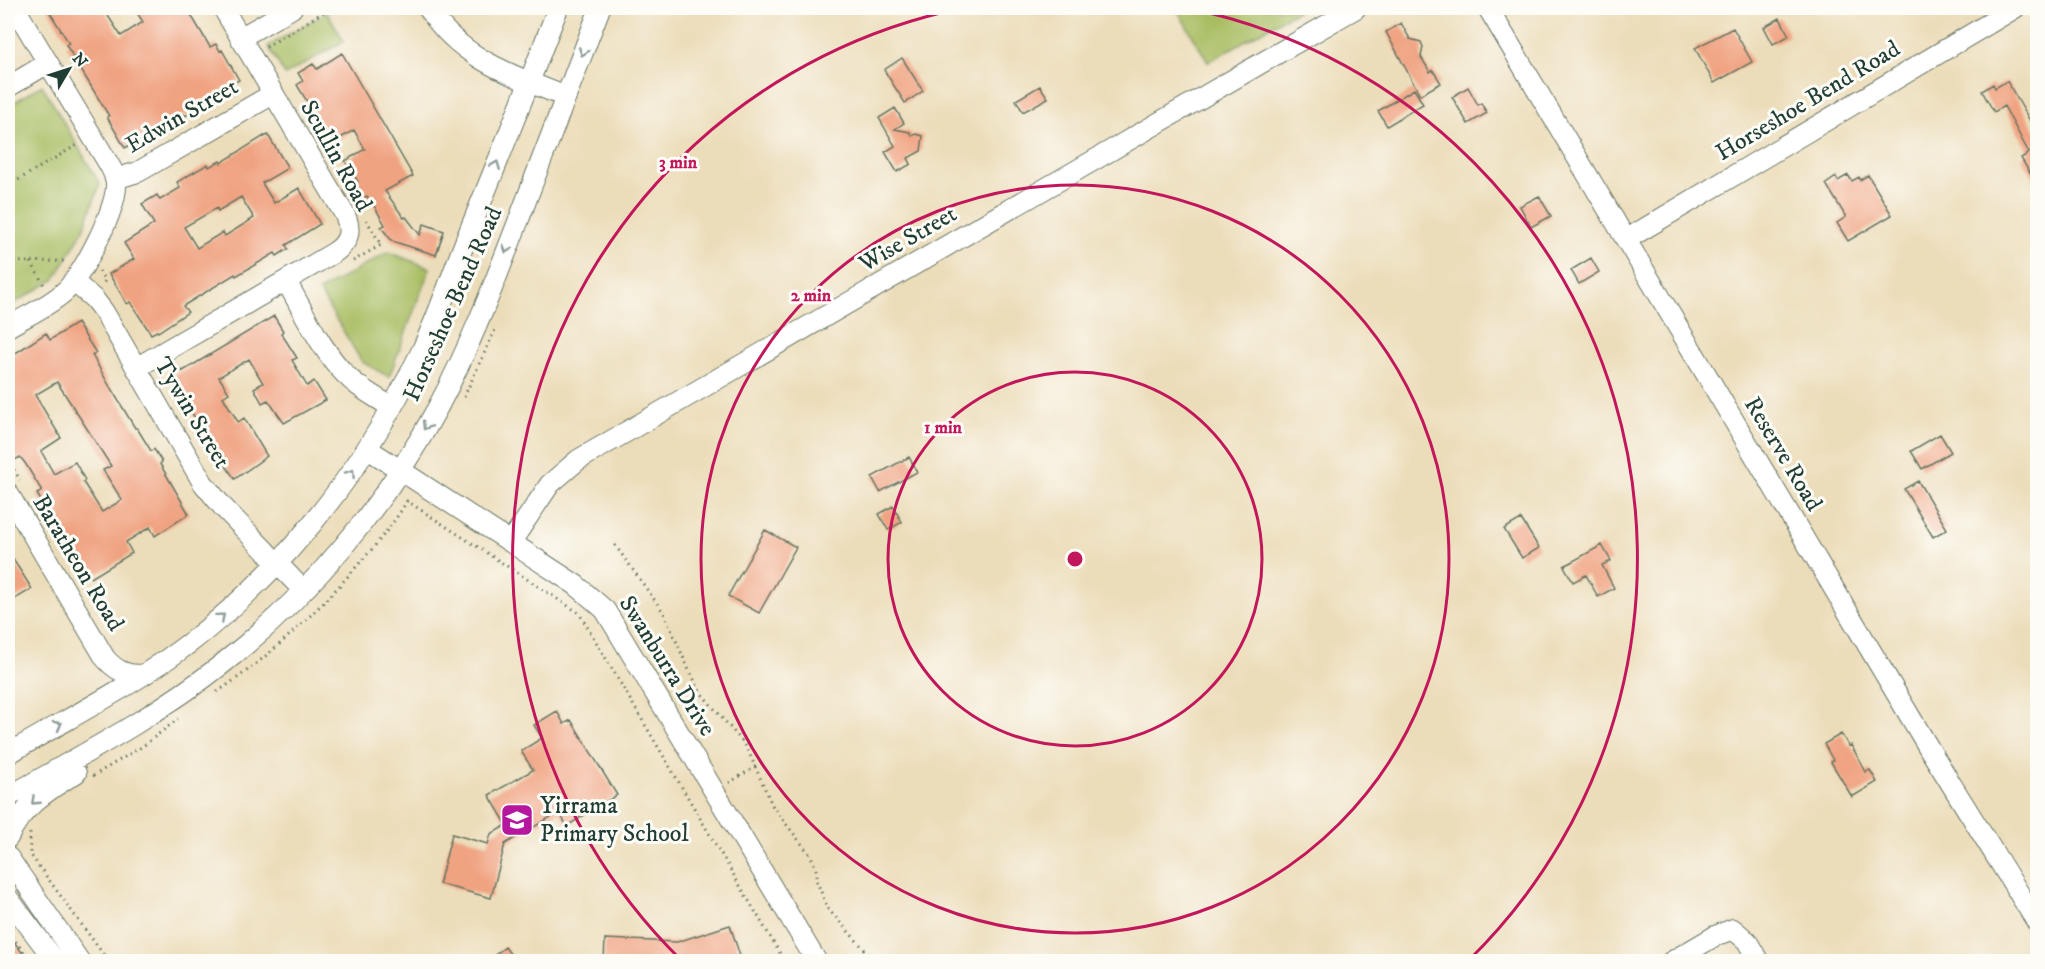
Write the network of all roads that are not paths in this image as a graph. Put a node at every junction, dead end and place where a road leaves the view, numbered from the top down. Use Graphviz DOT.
graph roads {
  1 [pos="15,8"];
  2 [pos="223,8"];
  3 [pos="292,8"];
  4 [pos="428,8"];
  5 [pos="558,8"];
  6 [pos="600,8"];
  7 [pos="1356,8"];
  8 [pos="1488,8"];
  9 [pos="2015,8"];
  10 [pos="240,38"];
  11 [pos="48,63"];
  12 [pos="530,82"];
  13 [pos="8,87"];
  14 [pos="273,94"];
  15 [pos="566,97"];
  16 [pos="116,178"];
  17 [pos="1627,239"];
  18 [pos="66,276"];
  19 [pos="286,281"];
  20 [pos="8,327"];
  21 [pos="136,368"];
  22 [pos="391,407"];
  23 [pos="368,448"];
  24 [pos="400,469"];
  25 [pos="8,493"];
  26 [pos="511,542"];
  27 [pos="277,563"];
  28 [pos="303,590"];
  29 [pos="105,658"];
  30 [pos="145,674"];
  31 [pos="103,699"];
  32 [pos="167,705"];
  33 [pos="8,754"];
  34 [pos="8,797"];
  35 [pos="12,830"];
  36 [pos="8,857"];
  37 [pos="8,898"];
  38 [pos="2037,924"];
  39 [pos="56,962"];
  40 [pos="80,962"];
  41 [pos="817,962"];
  42 [pos="1671,962"];
  43 [pos="1759,962"];
  1 -- 11 [label="street"];
  2 -- 10 [label="street, Scullin Road"];
  3 -- 10 [label="street"];
  4 -- 12 [label="street"];
  5 -- 12 [label="street, Horseshoe Bend Road"];
  6 -- 15 [label="street, Horseshoe Bend Road, one-way"];
  7 -- 26 [label="street, Wise Street"];
  8 -- 17 [label="street, Reserve Road"];
  9 -- 17 [label="street, Horseshoe Bend Road"];
  10 -- 14 [label="street, Scullin Road"];
  11 -- 13 [label="street"];
  11 -- 16 [label="street"];
  12 -- 15 [label="street"];
  22 -- 12 [label="street, Horseshoe Bend Road, one-way"];
  14 -- 16 [label="street, Edwin Street"];
  14 -- 19 [label="street, Scullin Road"];
  15 -- 24 [label="street, Horseshoe Bend Road, one-way"];
  16 -- 18 [label="street"];
  17 -- 38 [label="street, Reserve Road"];
  18 -- 20 [label="street"];
  18 -- 21 [label="street, Tywin Street"];
  19 -- 21 [label="street, Scullin Road"];
  19 -- 22 [label="street"];
  21 -- 27 [label="street, Tywin Street"];
  22 -- 23 [label="street, Horseshoe Bend Road"];
  23 -- 24 [label="street, Swanburra Drive"];
  27 -- 23 [label="street, Horseshoe Bend Road, one-way"];
  24 -- 26 [label="street, Swanburra Drive"];
  24 -- 28 [label="street, Horseshoe Bend Road"];
  25 -- 29 [label="street, Baratheon Road"];
  26 -- 41 [label="street, Swanburra Drive"];
  27 -- 28 [label="street, Tywin Street"];
  30 -- 27 [label="street, Horseshoe Bend Road, one-way"];
  28 -- 32 [label="street, Horseshoe Bend Road"];
  29 -- 30 [label="street, Baratheon Road"];
  29 -- 31 [label="street, Baratheon Road"];
  30 -- 31 [label="street, Horseshoe Bend Road"];
  33 -- 31 [label="street, Horseshoe Bend Road, one-way"];
  32 -- 34 [label="street, Horseshoe Bend Road"];
  32 -- 35 [label="street, one-way"];
  36 -- 40 [label="street"];
  37 -- 39 [label="street"];
  42 -- 43 [label="street"];
}
